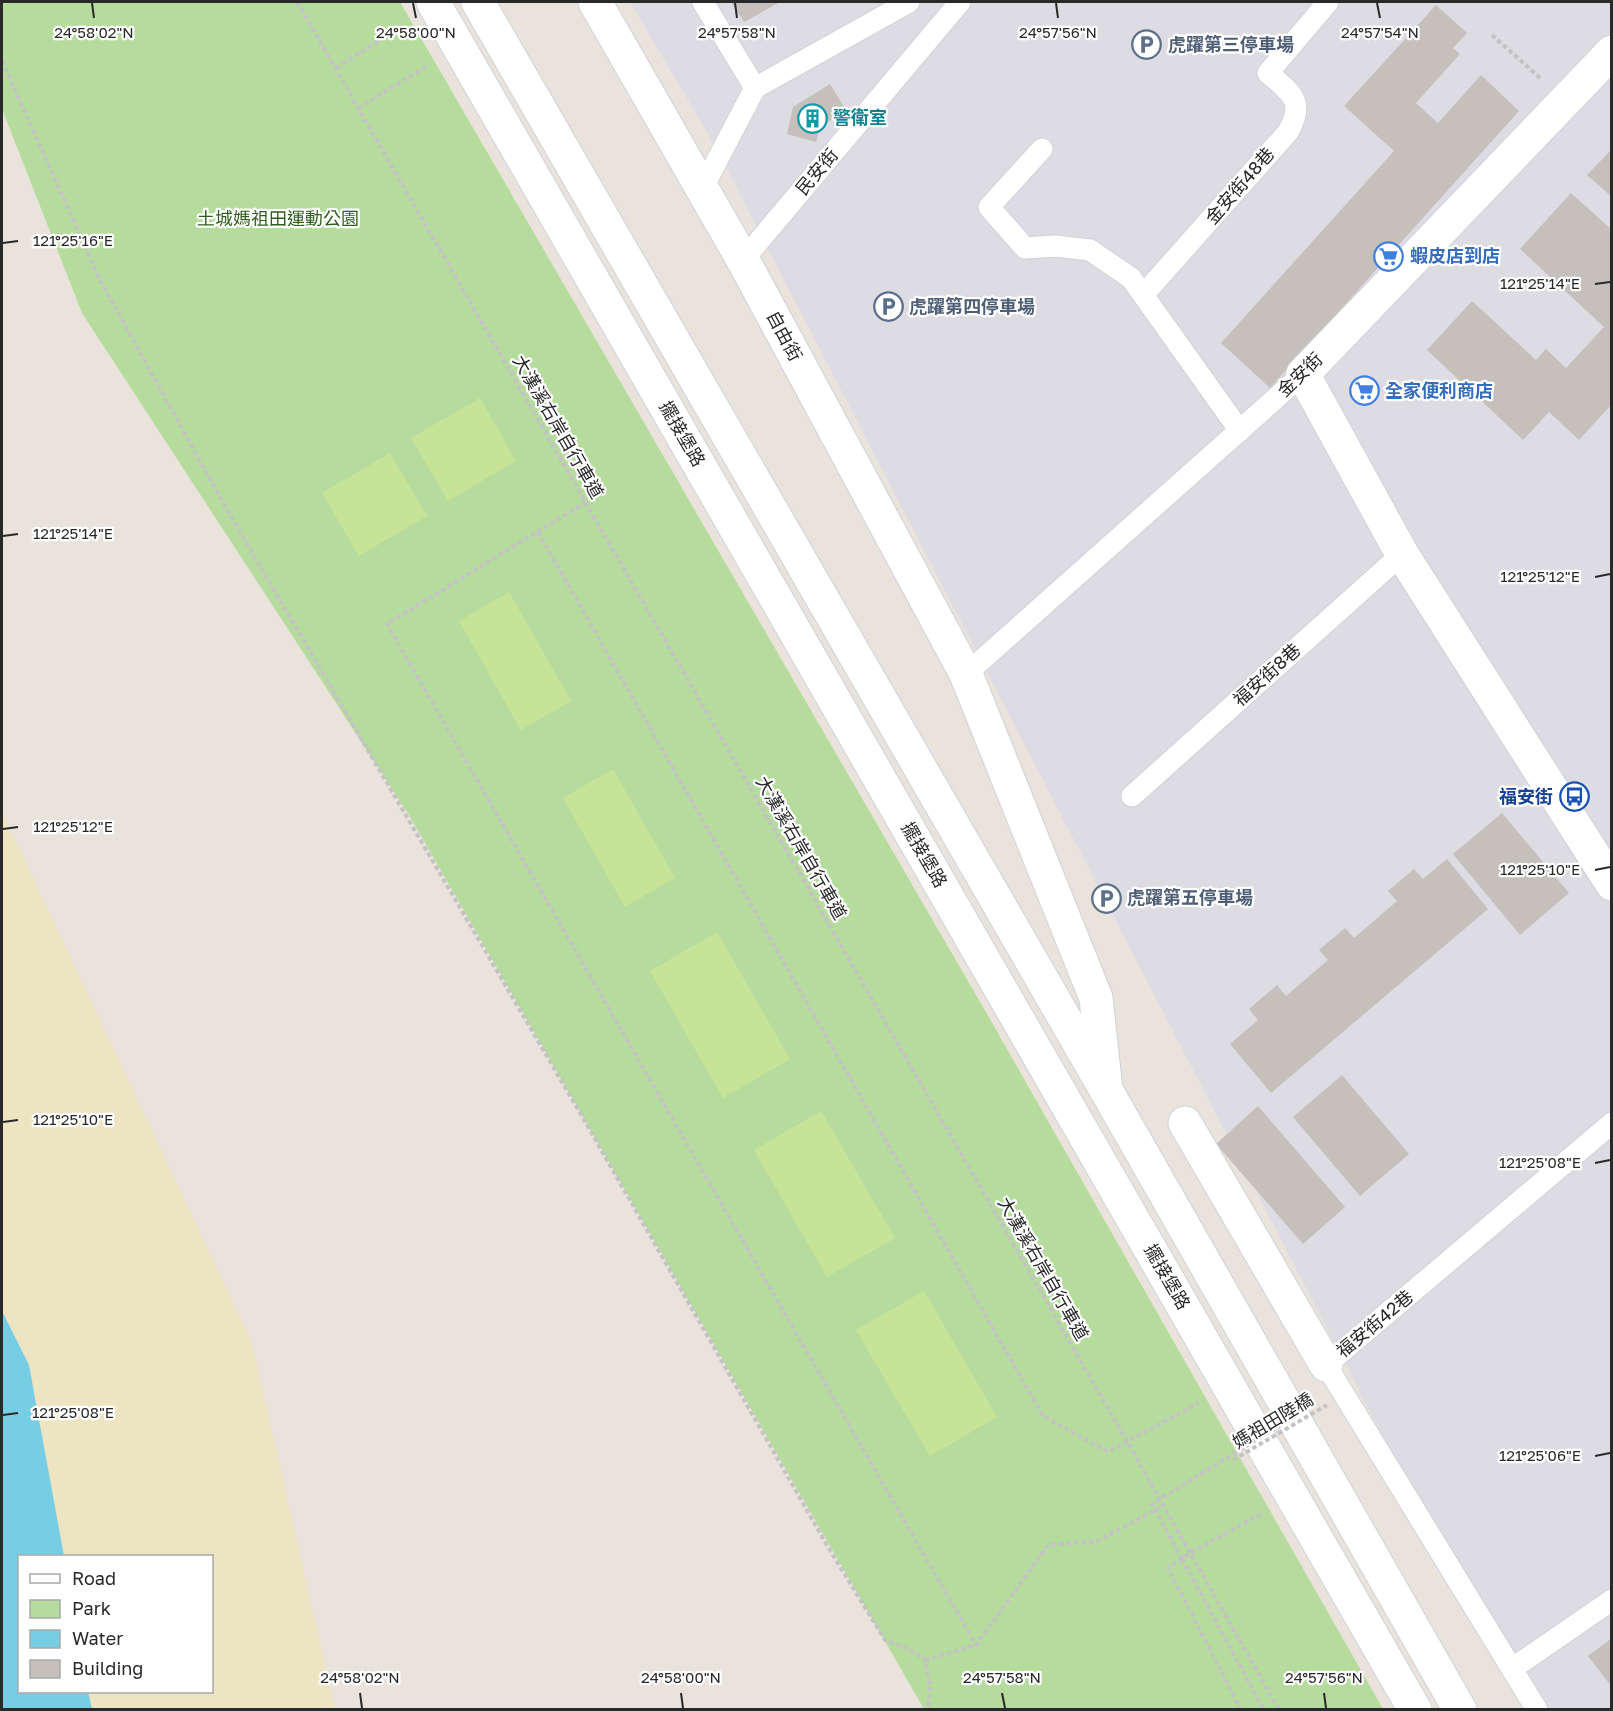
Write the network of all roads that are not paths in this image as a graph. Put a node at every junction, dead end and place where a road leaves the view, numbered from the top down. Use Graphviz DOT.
graph roads {
  1 [pos="478,2"];
  2 [pos="595,2"];
  3 [pos="703,2"];
  4 [pos="909,2"];
  5 [pos="960,2"];
  6 [pos="1328,2"];
  7 [pos="423,10"];
  8 [pos="1611,52"];
  9 [pos="754,88"];
  10 [pos="1042,149"];
  11 [pos="702,189"];
  12 [pos="743,260"];
  13 [pos="1144,294"];
  14 [pos="1303,374"];
  15 [pos="1240,430"];
  16 [pos="1402,554"];
  17 [pos="966,674"];
  18 [pos="1132,796"];
  19 [pos="1611,884"];
  20 [pos="1106,1090"];
  21 [pos="1185,1123"];
  22 [pos="1611,1123"];
  23 [pos="1326,1365"];
  24 [pos="1611,1600"];
  25 [pos="1513,1668"];
  26 [pos="1415,1710"];
  27 [pos="1460,1710"];
  28 [pos="1537,1710"];
  1 -- 20 [label="street"];
  2 -- 11 [label="street, 自由街"];
  3 -- 9 [label="lane"];
  4 -- 9 [label="lane"];
  5 -- 12 [label="lane, 民安街"];
  6 -- 13 [label="lane, 金安街48巷"];
  7 -- 26 [label="street, 擺接堡路"];
  8 -- 14 [label="street, 金安街"];
  9 -- 11 [label="lane"];
  10 -- 13 [label="lane"];
  11 -- 12 [label="street, 自由街"];
  12 -- 17 [label="street, 自由街"];
  13 -- 15 [label="lane"];
  14 -- 15 [label="lane, 金安街"];
  14 -- 16 [label="street"];
  15 -- 17 [label="lane, 金安街"];
  16 -- 18 [label="lane, 福安街8巷"];
  16 -- 19 [label="street"];
  17 -- 20 [label="street, 自由街"];
  20 -- 27 [label="street"];
  21 -- 23 [label="street"];
  22 -- 23 [label="lane, 福安街42巷"];
  23 -- 25 [label="lane, 福安街42巷"];
  24 -- 25 [label="lane"];
  25 -- 28 [label="lane, 福安街42巷"];
}
